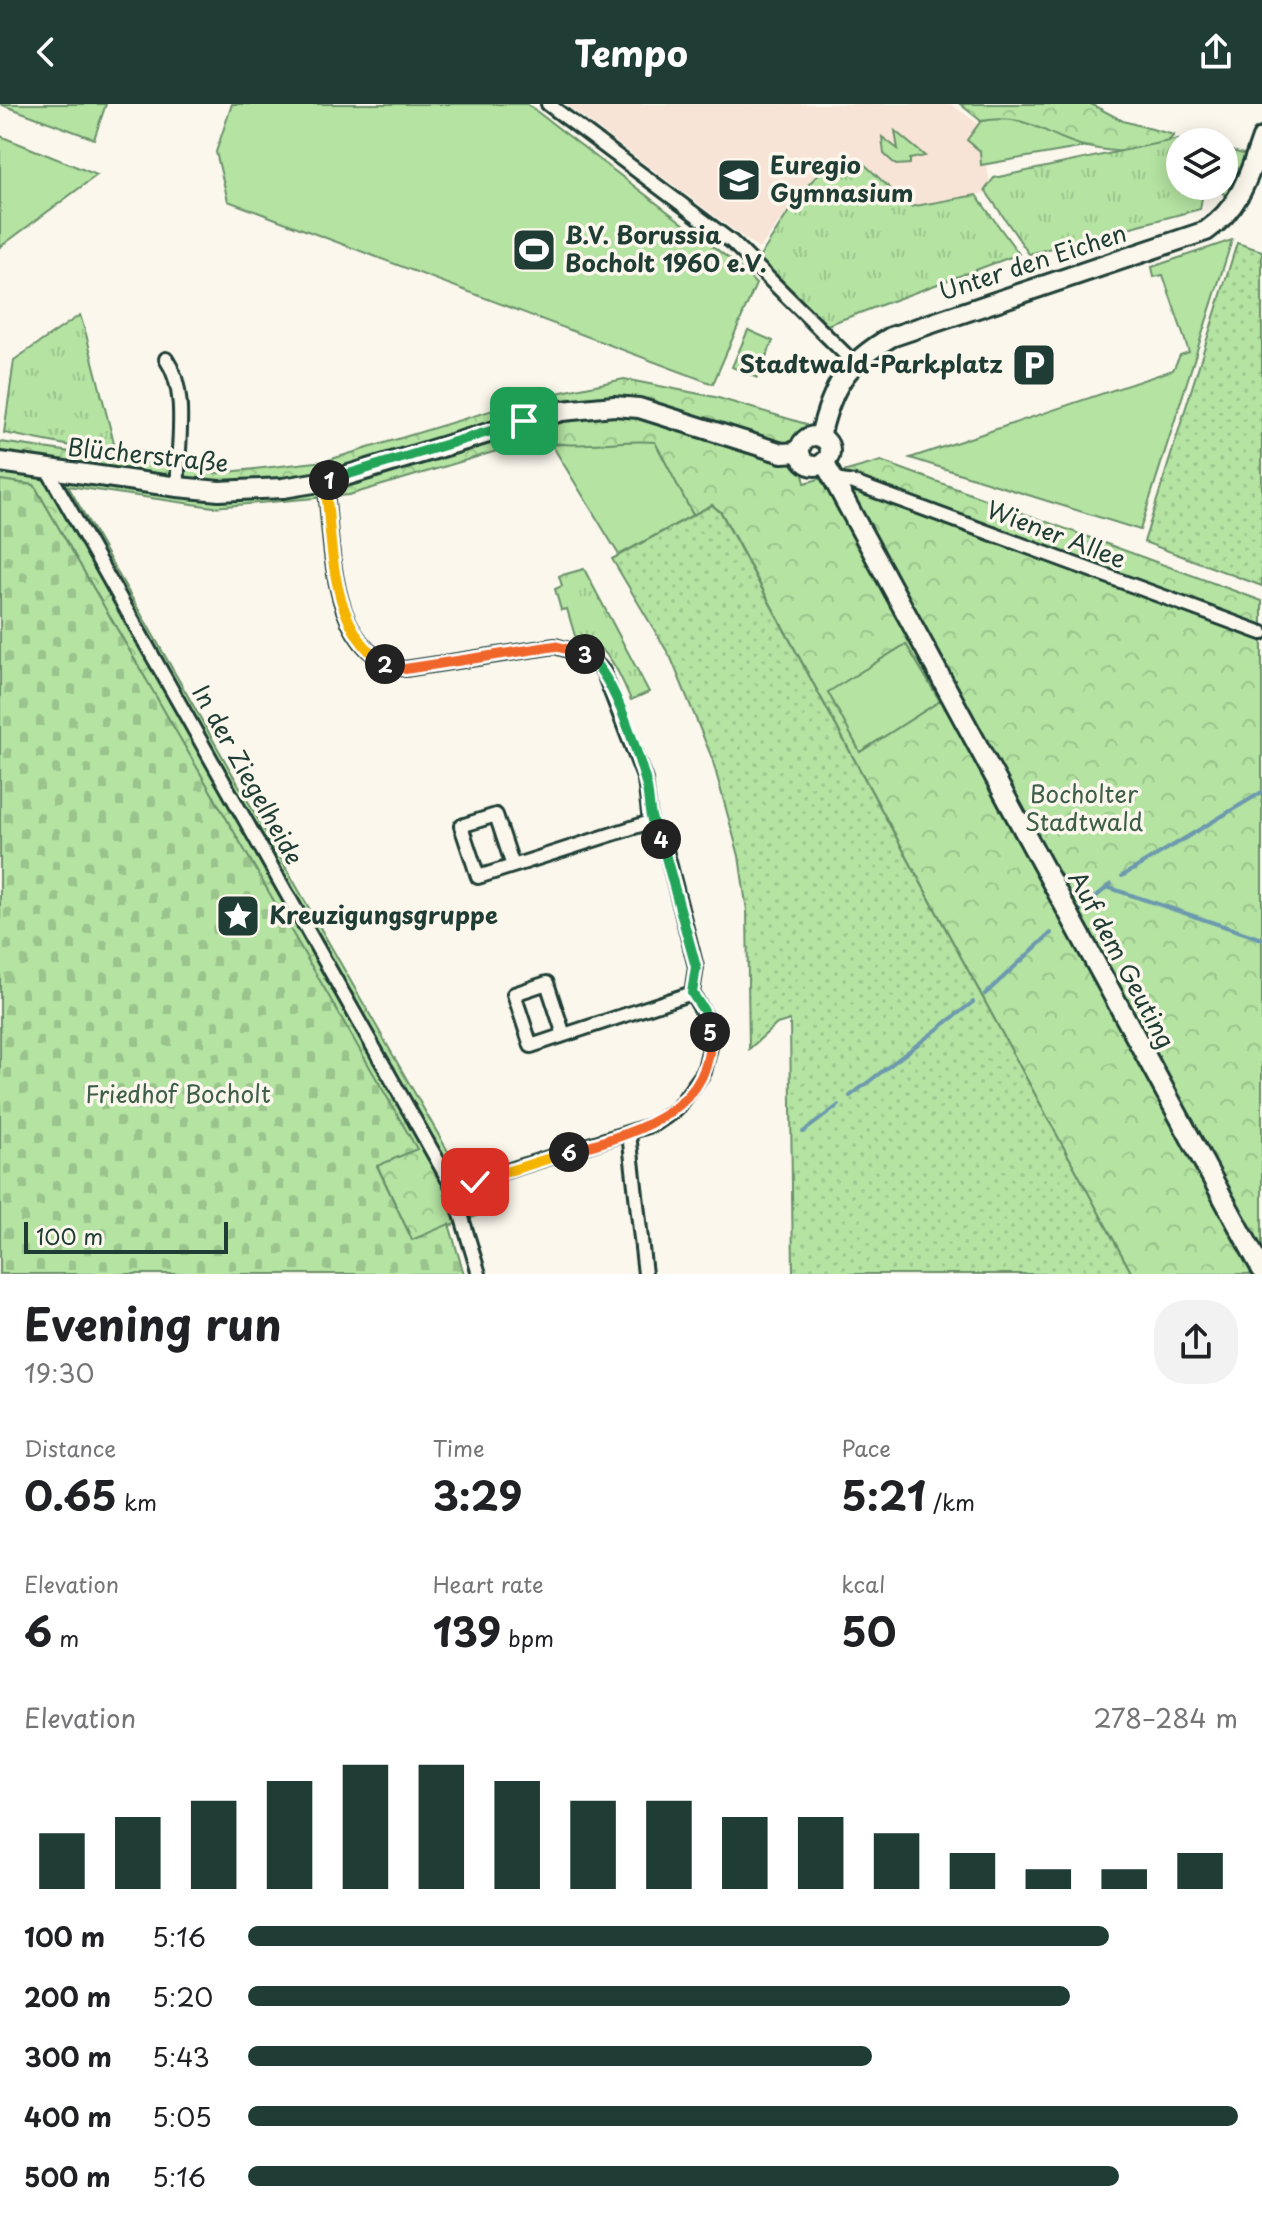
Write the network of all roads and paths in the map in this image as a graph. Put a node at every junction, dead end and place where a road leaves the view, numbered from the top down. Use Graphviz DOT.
graph roads {
  1 [pos="548,104"];
  2 [pos="1262,139"];
  3 [pos="166,359"];
  4 [pos="853,362"];
  5 [pos="820,437"];
  6 [pos="800,452"];
  7 [pos="0,462"];
  8 [pos="824,462"];
  9 [pos="47,469"];
  10 [pos="834,480"];
  11 [pos="325,481"];
  12 [pos="178,487"];
  13 [pos="1262,633"];
  14 [pos="650,822"];
  15 [pos="513,866"];
  16 [pos="692,993"];
  17 [pos="564,1035"];
  18 [pos="629,1134"];
  19 [pos="453,1188"];
  20 [pos="1262,1270"];
  21 [pos="479,1274"];
  22 [pos="645,1274"];
  1 -- 4 [label="street"];
  2 -- 4 [label="street, Unter den Eichen"];
  3 -- 12 [label="street"];
  4 -- 5 [label="street, Unter den Eichen"];
  5 -- 6 [label="street"];
  5 -- 8 [label="street"];
  6 -- 8 [label="street"];
  6 -- 11 [label="street, Blücherstraße"];
  7 -- 9 [label="street, Blücherstraße"];
  8 -- 10 [label="street, Auf dem Geuting"];
  9 -- 12 [label="street, Blücherstraße"];
  9 -- 19 [label="street, In der Ziegelheide"];
  10 -- 13 [label="street, Wiener Allee"];
  10 -- 20 [label="street, Auf dem Geuting"];
  11 -- 12 [label="street, Blücherstraße"];
  11 -- 14 [label="street"];
  14 -- 15 [label="street"];
  14 -- 16 [label="street"];
  15 -- 15 [label="street"];
  16 -- 17 [label="street"];
  16 -- 18 [label="street"];
  17 -- 17 [label="street"];
  18 -- 19 [label="street"];
  18 -- 22 [label="street"];
  19 -- 21 [label="street, In der Ziegelheide"];
}
